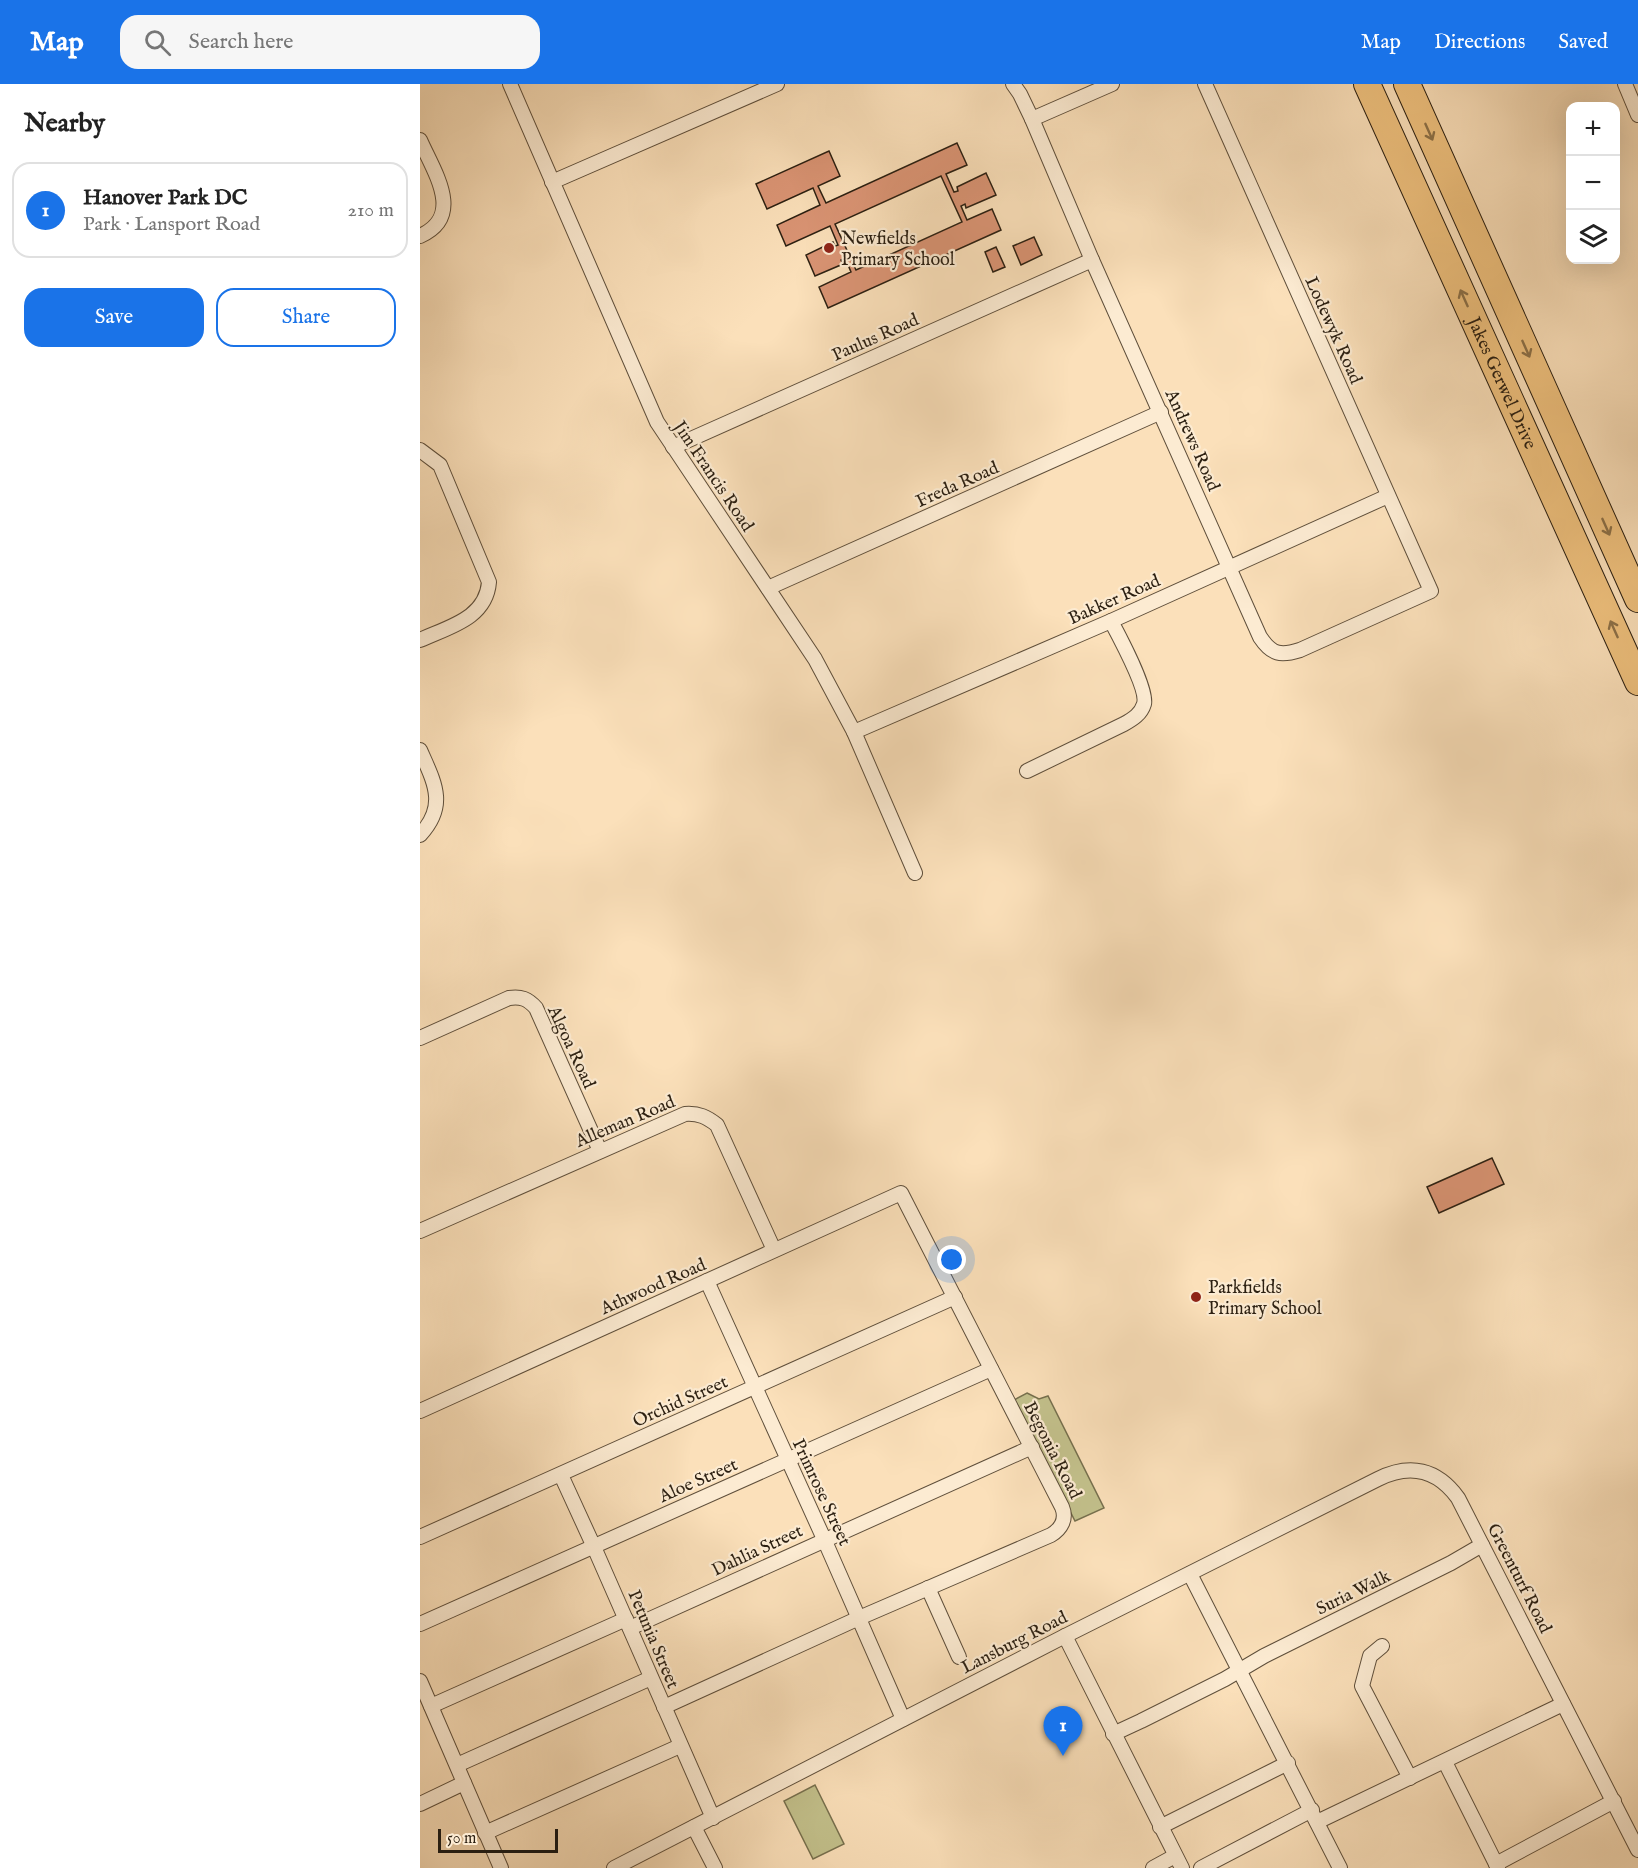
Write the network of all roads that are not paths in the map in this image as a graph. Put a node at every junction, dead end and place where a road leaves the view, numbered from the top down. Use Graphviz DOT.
graph roads {
  1 [pos="510,84"];
  2 [pos="777,84"];
  3 [pos="1013,84"];
  4 [pos="1112,84"];
  5 [pos="1205,84"];
  6 [pos="1357,84"];
  7 [pos="1367,84"];
  8 [pos="1407,84"];
  9 [pos="1625,84"];
  10 [pos="1638,115"];
  11 [pos="1032,119"];
  12 [pos="420,140"];
  13 [pos="1407,172"];
  14 [pos="552,182"];
  15 [pos="420,236"];
  16 [pos="1092,260"];
  17 [pos="1161,412"];
  18 [pos="673,447"];
  19 [pos="420,450"];
  20 [pos="1388,496"];
  21 [pos="1229,567"];
  22 [pos="768,588"];
  23 [pos="1431,591"];
  24 [pos="1638,599"];
  25 [pos="1111,621"];
  26 [pos="420,640"];
  27 [pos="1638,682"];
  28 [pos="854,732"];
  29 [pos="420,750"];
  30 [pos="1027,771"];
  31 [pos="420,836"];
  32 [pos="915,873"];
  33 [pos="420,1038"];
  34 [pos="600,1151"];
  35 [pos="901,1193"];
  36 [pos="420,1231"];
  37 [pos="774,1250"];
  38 [pos="707,1281"];
  39 [pos="955,1297"];
  40 [pos="991,1369"];
  41 [pos="754,1387"];
  42 [pos="420,1411"];
  43 [pos="1032,1447"];
  44 [pos="788,1460"];
  45 [pos="561,1475"];
  46 [pos="1436,1476"];
  47 [pos="420,1537"];
  48 [pos="824,1539"];
  49 [pos="1482,1545"];
  50 [pos="594,1547"];
  51 [pos="1190,1574"];
  52 [pos="928,1588"];
  53 [pos="859,1618"];
  54 [pos="420,1624"];
  55 [pos="628,1624"];
  56 [pos="1065,1636"];
  57 [pos="1382,1646"];
  58 [pos="959,1657"];
  59 [pos="1240,1670"];
  60 [pos="651,1678"];
  61 [pos="420,1681"];
  62 [pos="1563,1704"];
  63 [pos="664,1707"];
  64 [pos="433,1710"];
  65 [pos="420,1719"];
  66 [pos="903,1719"];
  67 [pos="1113,1734"];
  68 [pos="680,1746"];
  69 [pos="1445,1762"];
  70 [pos="1288,1763"];
  71 [pos="457,1765"];
  72 [pos="1410,1778"];
  73 [pos="464,1783"];
  74 [pos="1614,1801"];
  75 [pos="420,1804"];
  76 [pos="1315,1816"];
  77 [pos="713,1818"];
  78 [pos="694,1827"];
  79 [pos="1160,1827"];
  80 [pos="485,1833"];
  81 [pos="1638,1850"];
  82 [pos="1178,1862"];
  83 [pos="499,1865"];
  84 [pos="1497,1866"];
  85 [pos="484,1868"];
  86 [pos="614,1868"];
  87 [pos="715,1868"];
  88 [pos="1153,1868"];
  89 [pos="1201,1868"];
  90 [pos="1340,1868"];
  1 -- 14 [label="street, Jim Francis Road"];
  2 -- 14 [label="street"];
  3 -- 11 [label="street, Andrews Road"];
  4 -- 11 [label="street"];
  5 -- 20 [label="street, Lodewyk Road"];
  6 -- 13 [label="highway"];
  7 -- 13 [label="highway, Jakes Gerwel Drive"];
  8 -- 24 [label="highway, Jakes Gerwel Drive, one-way"];
  9 -- 10 [label="street"];
  11 -- 16 [label="street, Andrews Road"];
  12 -- 15 [label="street"];
  27 -- 13 [label="highway, Jakes Gerwel Drive, one-way"];
  14 -- 18 [label="street, Jim Francis Road"];
  16 -- 17 [label="street, Andrews Road"];
  16 -- 18 [label="street, Paulus Road"];
  17 -- 21 [label="street, Andrews Road"];
  17 -- 22 [label="street, Freda Road"];
  18 -- 22 [label="street, Jim Francis Road"];
  19 -- 26 [label="street"];
  20 -- 21 [label="street, Bakker Road"];
  20 -- 23 [label="street, Lodewyk Road"];
  21 -- 23 [label="street, Andrews Road"];
  21 -- 25 [label="street, Bakker Road"];
  22 -- 28 [label="street, Jim Francis Road"];
  25 -- 28 [label="street, Bakker Road"];
  25 -- 30 [label="street"];
  28 -- 32 [label="street, Jim Francis Road"];
  29 -- 31 [label="street"];
  33 -- 34 [label="street, Algoa Road"];
  34 -- 36 [label="street, Alleman Road"];
  34 -- 37 [label="street, Alleman Road"];
  35 -- 37 [label="street, Athwood Road"];
  35 -- 39 [label="street, Begonia Road"];
  37 -- 38 [label="street, Athwood Road"];
  38 -- 41 [label="street, Primrose Street"];
  38 -- 42 [label="street, Athwood Road"];
  39 -- 40 [label="street, Begonia Road"];
  39 -- 41 [label="street, Orchid Street"];
  40 -- 43 [label="street, Begonia Road"];
  40 -- 44 [label="street, Aloe Street"];
  41 -- 44 [label="street, Primrose Street"];
  41 -- 45 [label="street, Orchid Street"];
  43 -- 48 [label="street, Dahlia Street"];
  43 -- 52 [label="street, Begonia Road"];
  44 -- 48 [label="street, Primrose Street"];
  44 -- 50 [label="street, Aloe Street"];
  45 -- 47 [label="street, Orchid Street"];
  45 -- 50 [label="street, Petunia Street"];
  46 -- 49 [label="street, Greenturf Road"];
  46 -- 51 [label="street, Lansburg Road"];
  48 -- 53 [label="street, Primrose Street"];
  48 -- 55 [label="street, Dahlia Street"];
  49 -- 59 [label="street, Suria Walk"];
  49 -- 62 [label="street, Greenturf Road"];
  50 -- 54 [label="street, Aloe Street"];
  50 -- 55 [label="street, Petunia Street"];
  51 -- 56 [label="street, Lansburg Road"];
  51 -- 59 [label="street"];
  52 -- 53 [label="street, Begonia Road"];
  52 -- 58 [label="street"];
  53 -- 63 [label="street, Begonia Road"];
  53 -- 66 [label="street, Primrose Street"];
  55 -- 60 [label="street, Petunia Street"];
  55 -- 64 [label="street, Dahlia Street"];
  56 -- 66 [label="street, Lansburg Road"];
  56 -- 67 [label="street"];
  57 -- 72 [label="street"];
  59 -- 67 [label="street, Suria Walk"];
  59 -- 70 [label="street"];
  60 -- 63 [label="street, Petunia Street"];
  60 -- 71 [label="street"];
  61 -- 64 [label="street"];
  62 -- 69 [label="street"];
  62 -- 74 [label="street, Greenturf Road"];
  63 -- 68 [label="street, Petunia Street"];
  64 -- 65 [label="street, Dahlia Street"];
  64 -- 71 [label="street"];
  66 -- 77 [label="street, Lansburg Road"];
  67 -- 79 [label="street"];
  68 -- 77 [label="street, Petunia Street"];
  68 -- 80 [label="street"];
  69 -- 72 [label="street"];
  69 -- 84 [label="street"];
  70 -- 76 [label="street"];
  70 -- 79 [label="street"];
  71 -- 73 [label="street"];
  72 -- 76 [label="street"];
  73 -- 75 [label="street"];
  73 -- 80 [label="street"];
  74 -- 81 [label="street, Greenturf Road"];
  74 -- 84 [label="street"];
  76 -- 89 [label="street"];
  76 -- 90 [label="street"];
  77 -- 78 [label="street, Lansburg Road"];
  78 -- 86 [label="street, Lansburg Road"];
  78 -- 87 [label="street"];
  79 -- 82 [label="street"];
  80 -- 83 [label="street"];
  82 -- 88 [label="street"];
  83 -- 85 [label="street"];
}
